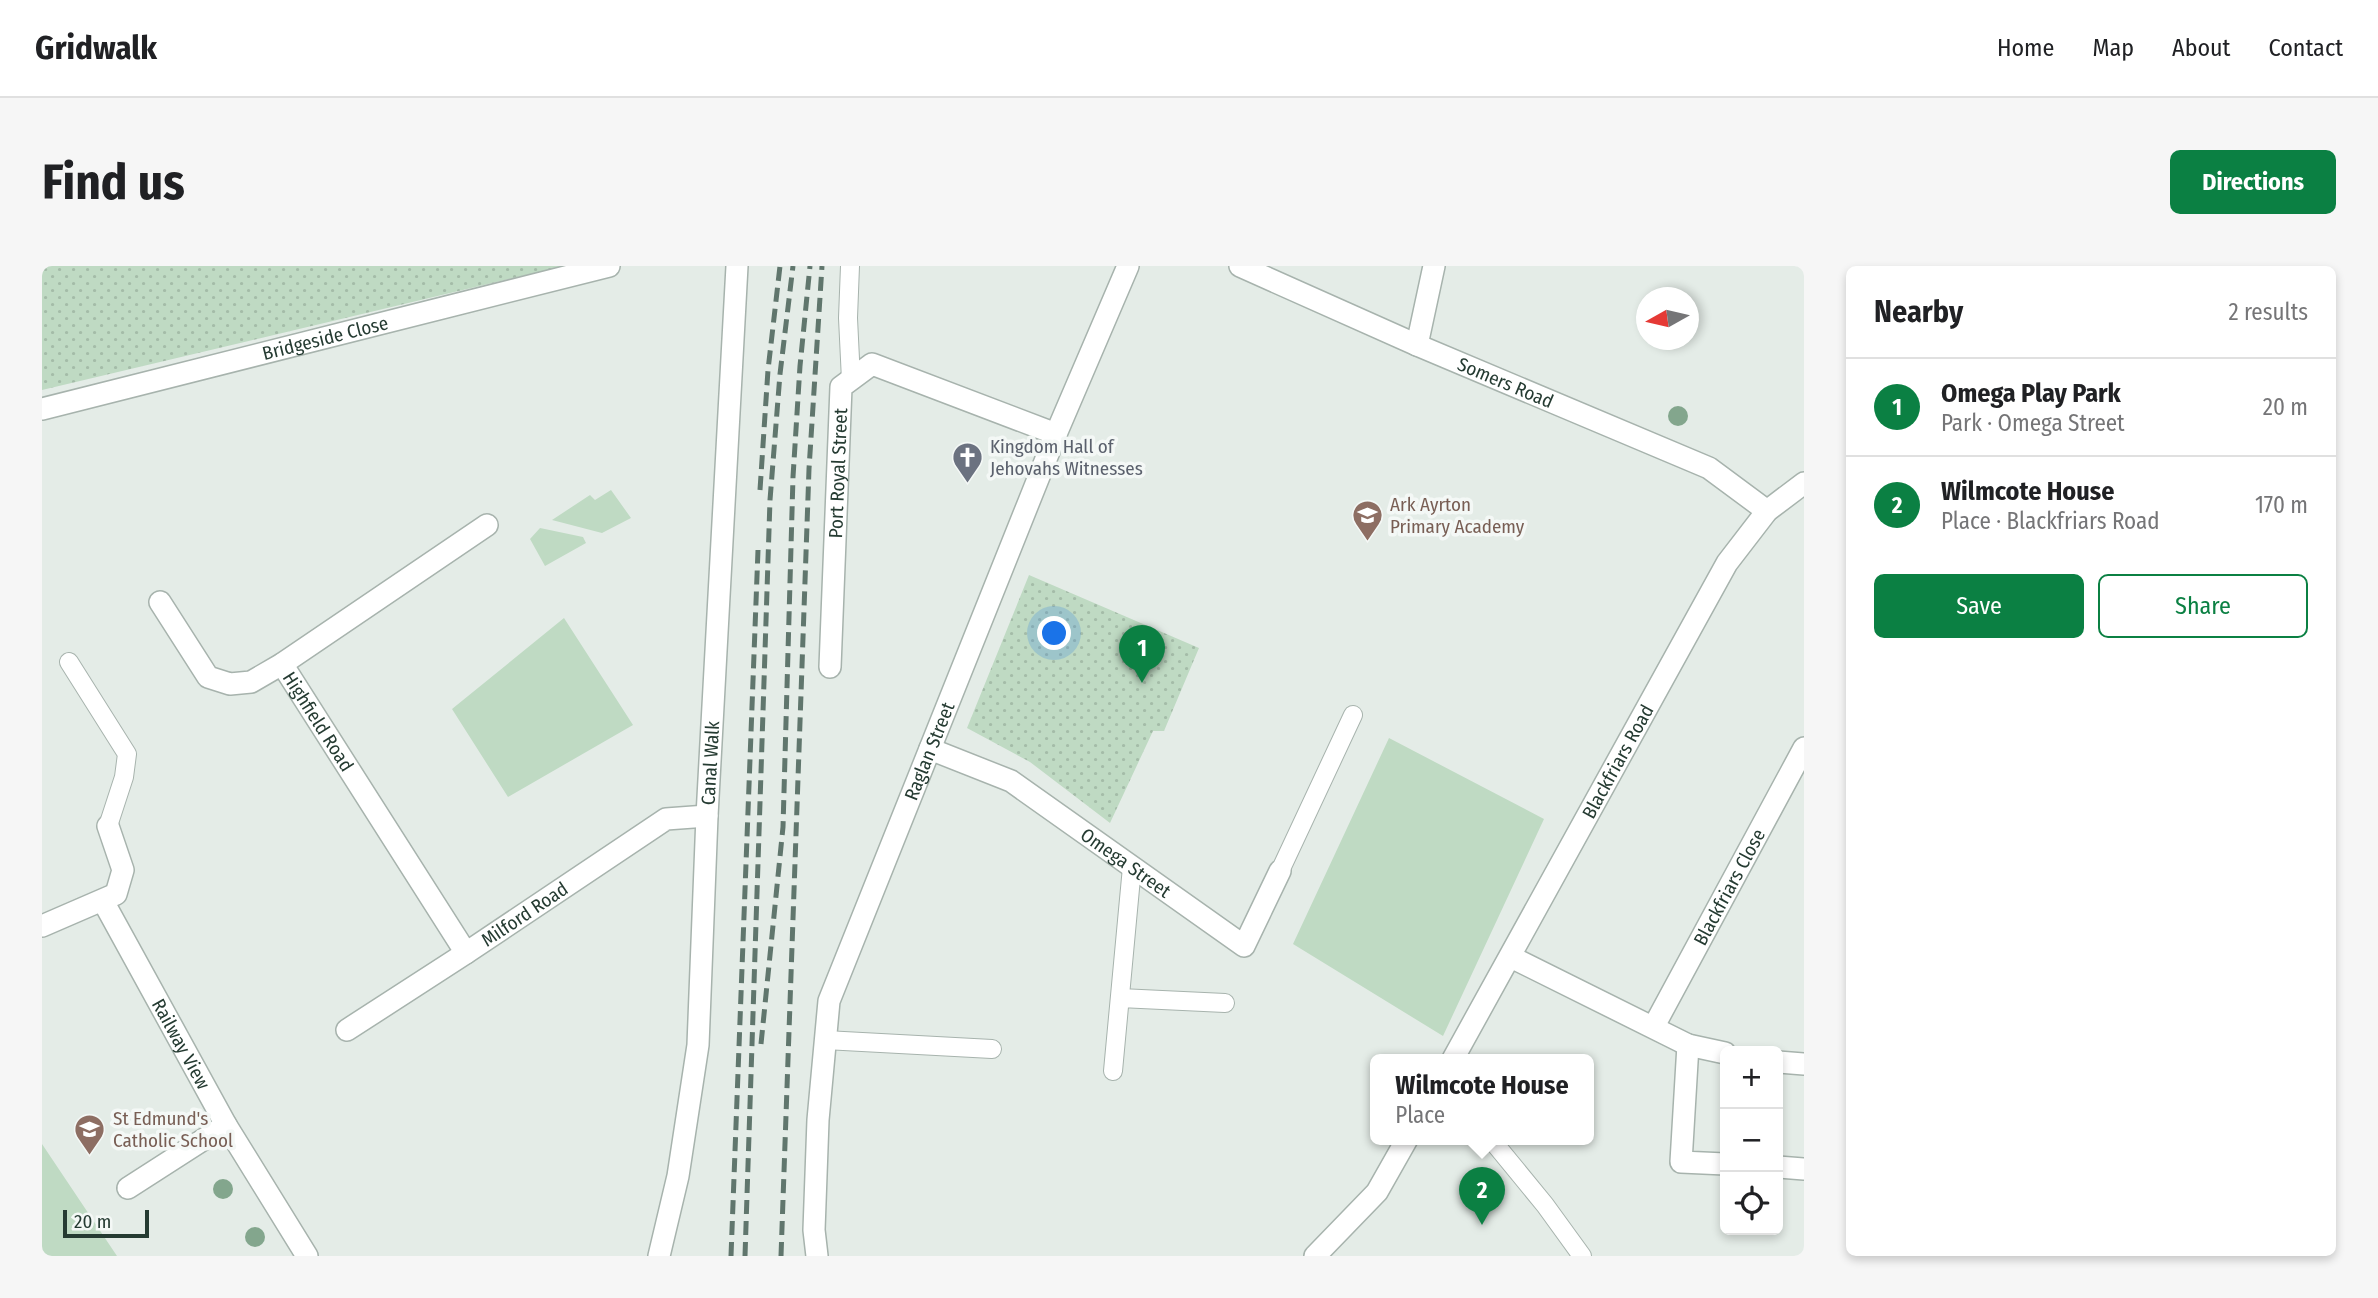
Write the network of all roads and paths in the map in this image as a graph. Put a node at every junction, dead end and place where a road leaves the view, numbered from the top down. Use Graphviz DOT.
graph roads {
  1 [pos="609,266"];
  2 [pos="737,266"];
  3 [pos="850,266"];
  4 [pos="1128,266"];
  5 [pos="1240,266"];
  6 [pos="1434,266"];
  7 [pos="1417,345"];
  8 [pos="851,380"];
  9 [pos="42,409"];
  10 [pos="1056,434"];
  11 [pos="1799,495"];
  12 [pos="1767,511"];
  13 [pos="487,525"];
  14 [pos="160,602"];
  15 [pos="69,662"];
  16 [pos="282,664"];
  17 [pos="830,667"];
  18 [pos="1353,715"];
  19 [pos="929,748"];
  20 [pos="1804,748"];
  21 [pos="707,816"];
  22 [pos="108,827"];
  23 [pos="1132,867"];
  24 [pos="1280,871"];
  25 [pos="103,901"];
  26 [pos="42,926"];
  27 [pos="466,953"];
  28 [pos="1511,957"];
  29 [pos="1120,998"];
  30 [pos="1225,1003"];
  31 [pos="1654,1026"];
  32 [pos="347,1030"];
  33 [pos="825,1040"];
  34 [pos="1688,1045"];
  35 [pos="992,1049"];
  36 [pos="1720,1052"];
  37 [pos="1456,1054"];
  38 [pos="1783,1062"];
  39 [pos="1804,1064"];
  40 [pos="1113,1071"];
  41 [pos="226,1125"];
  42 [pos="1404,1145"];
  43 [pos="1496,1145"];
  44 [pos="1720,1164"];
  45 [pos="1783,1167"];
  46 [pos="1804,1168"];
  47 [pos="128,1188"];
  48 [pos="307,1256"];
  49 [pos="659,1256"];
  50 [pos="817,1256"];
  51 [pos="1315,1256"];
  52 [pos="1583,1256"];
  1 -- 9 [label="street, Bridgeside Close"];
  2 -- 21 [label="street, Canal Walk"];
  3 -- 8 [label="lane"];
  4 -- 10 [label="street, Raglan Street"];
  5 -- 7 [label="street, Somers Road"];
  6 -- 7 [label="street"];
  7 -- 12 [label="street, Somers Road"];
  8 -- 10 [label="street"];
  8 -- 17 [label="street, Port Royal Street"];
  10 -- 19 [label="street, Raglan Street"];
  11 -- 12 [label="street, Blackfriars Road"];
  12 -- 28 [label="street, Blackfriars Road"];
  13 -- 16 [label="street, Highfield Road"];
  14 -- 16 [label="street"];
  15 -- 22 [label="lane"];
  16 -- 27 [label="street, Highfield Road"];
  18 -- 24 [label="lane"];
  19 -- 23 [label="street, Omega Street"];
  19 -- 33 [label="street, Raglan Street"];
  20 -- 31 [label="street, Blackfriars Close"];
  21 -- 27 [label="street, Milford Road"];
  21 -- 49 [label="street, Canal Walk"];
  22 -- 25 [label="street"];
  23 -- 24 [label="street, Omega Street"];
  23 -- 29 [label="lane"];
  25 -- 26 [label="street"];
  25 -- 41 [label="street, Railway View"];
  27 -- 32 [label="street, Milford Road"];
  28 -- 31 [label="street"];
  28 -- 37 [label="street, Blackfriars Road"];
  29 -- 30 [label="lane"];
  29 -- 40 [label="lane"];
  31 -- 34 [label="street"];
  33 -- 35 [label="lane"];
  33 -- 50 [label="street, Raglan Street"];
  34 -- 36 [label="street"];
  34 -- 44 [label="street"];
  38 -- 39 [label="street"];
  41 -- 47 [label="street"];
  41 -- 48 [label="street, Railway View"];
  42 -- 51 [label="street"];
  43 -- 52 [label="lane"];
  45 -- 46 [label="street"];
}
